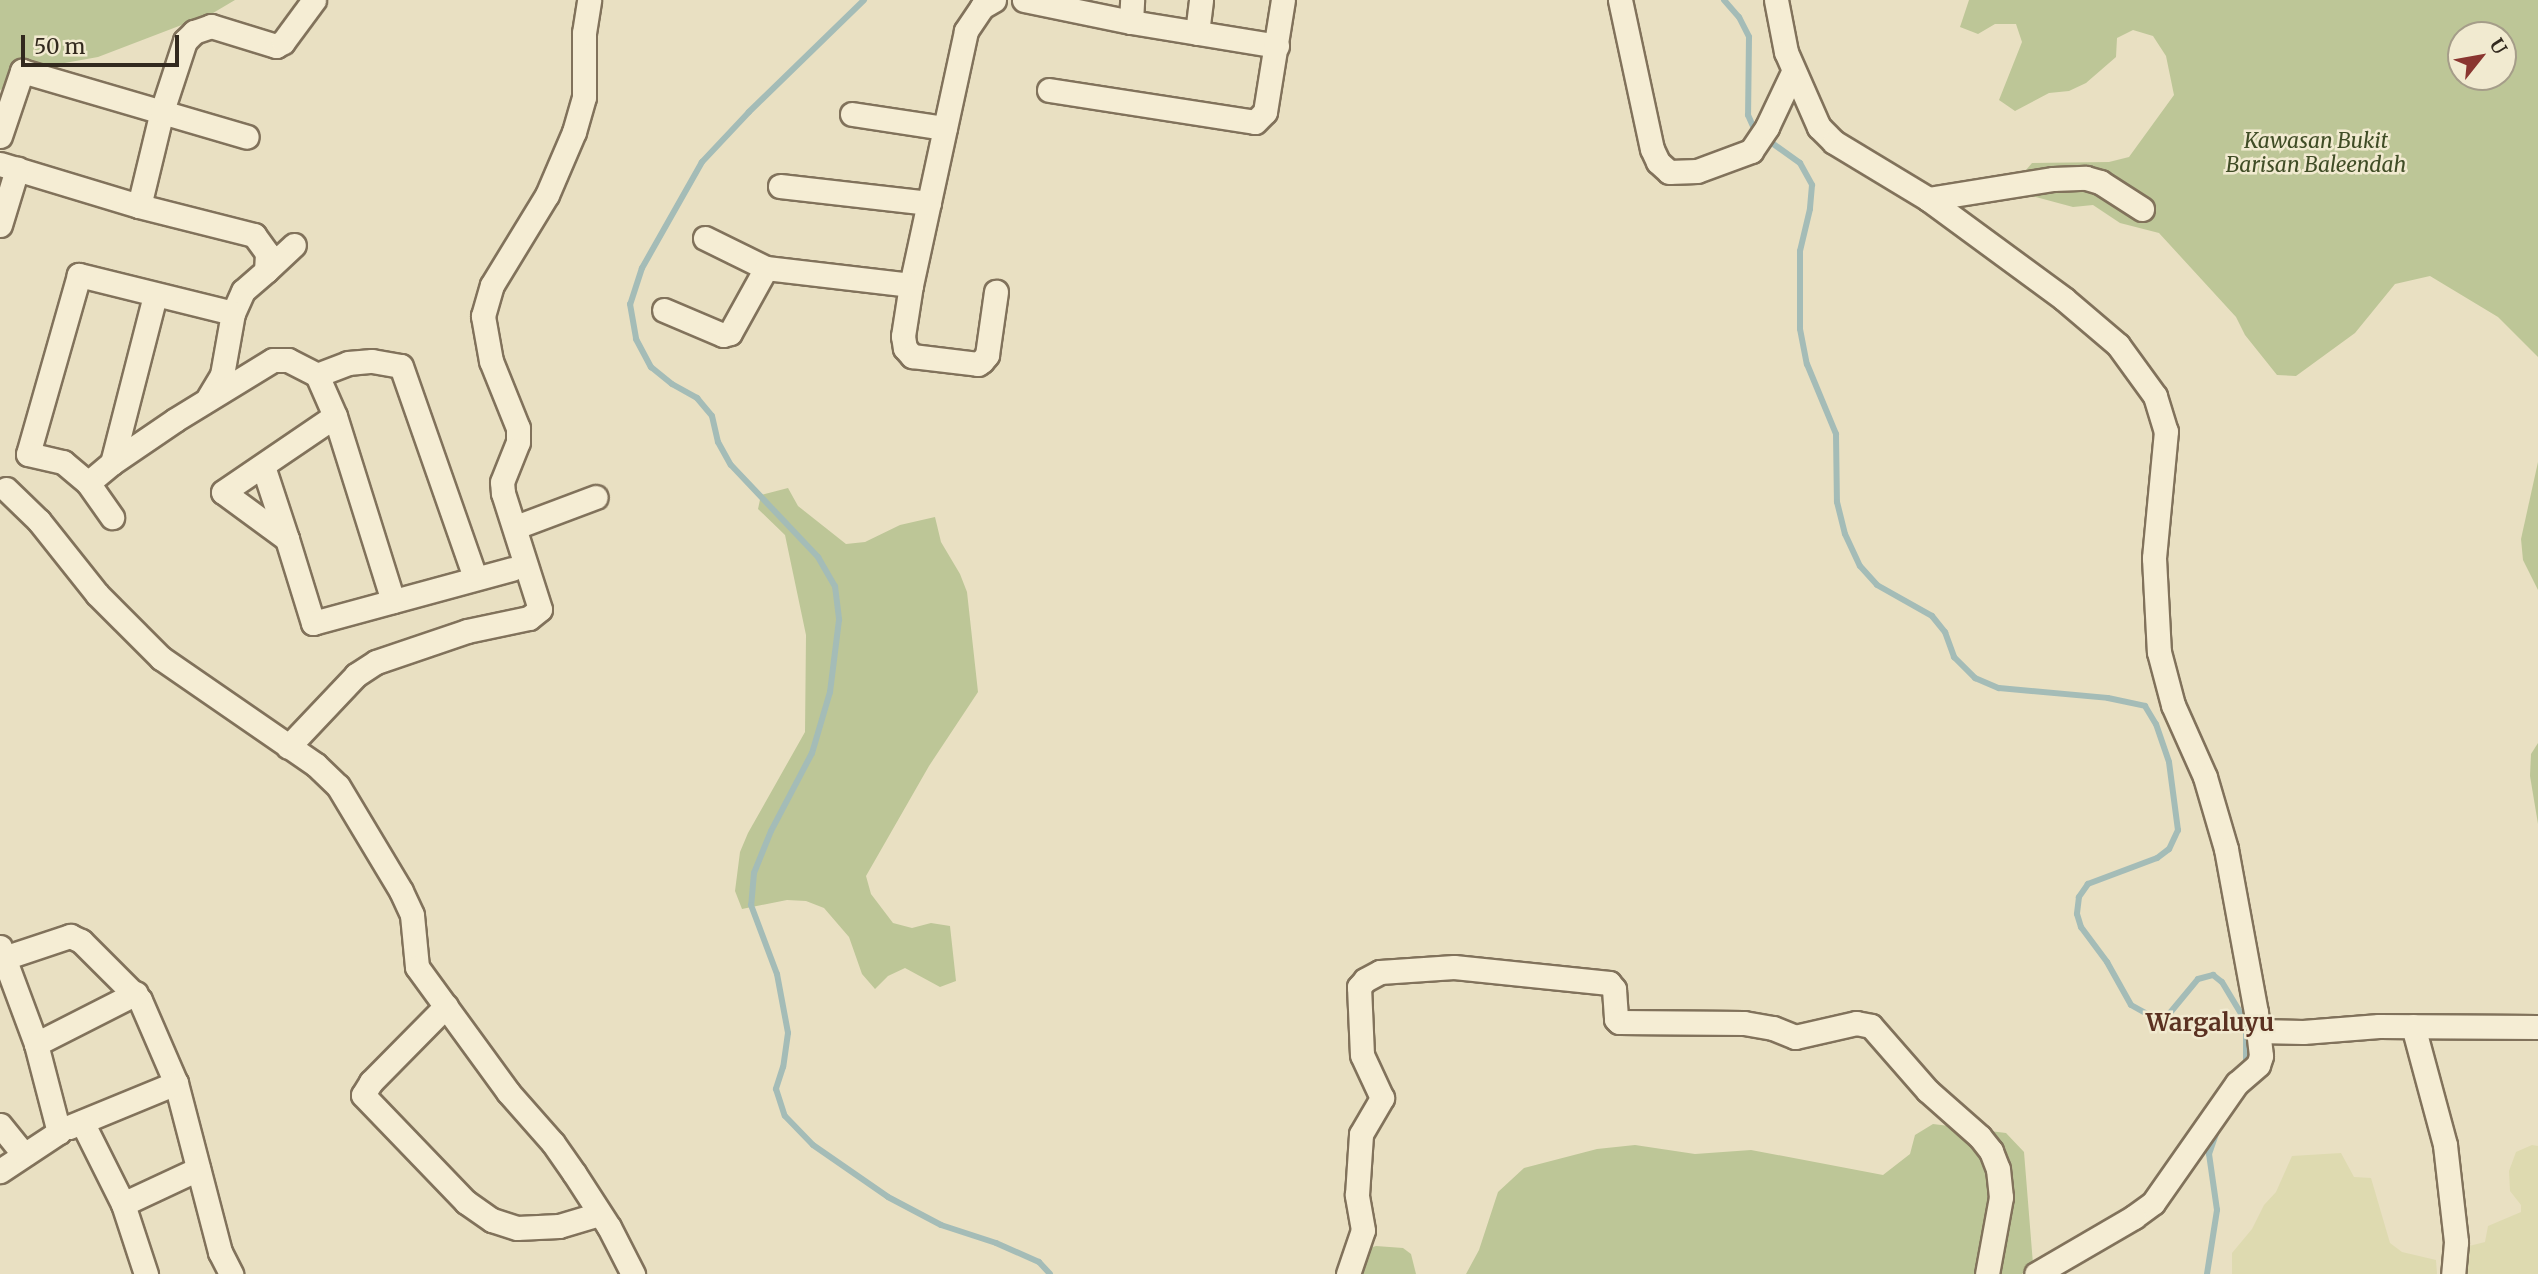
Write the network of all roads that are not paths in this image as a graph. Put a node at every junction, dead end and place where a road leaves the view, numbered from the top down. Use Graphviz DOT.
graph roads {
  1 [pos="314,0"];
  2 [pos="589,0"];
  3 [pos="994,0"];
  4 [pos="1031,0"];
  5 [pos="1202,0"];
  6 [pos="1283,0"];
  7 [pos="1619,0"];
  8 [pos="1776,0"];
  9 [pos="1132,11"];
  10 [pos="1197,33"];
  11 [pos="1277,46"];
  12 [pos="1793,72"];
  13 [pos="1048,90"];
  14 [pos="162,111"];
  15 [pos="852,114"];
  16 [pos="946,128"];
  17 [pos="0,136"];
  18 [pos="247,137"];
  19 [pos="8,166"];
  20 [pos="780,186"];
  21 [pos="1928,199"];
  22 [pos="929,203"];
  23 [pos="139,206"];
  24 [pos="2142,209"];
  25 [pos="0,225"];
  26 [pos="705,237"];
  27 [pos="294,245"];
  28 [pos="766,268"];
  29 [pos="266,271"];
  30 [pos="911,285"];
  31 [pos="996,292"];
  32 [pos="155,296"];
  33 [pos="664,310"];
  34 [pos="233,313"];
  35 [pos="317,375"];
  36 [pos="208,400"];
  37 [pos="335,416"];
  38 [pos="112,463"];
  39 [pos="263,466"];
  40 [pos="88,483"];
  41 [pos="6,489"];
  42 [pos="596,497"];
  43 [pos="112,517"];
  44 [pos="516,527"];
  45 [pos="287,539"];
  46 [pos="512,569"];
  47 [pos="475,577"];
  48 [pos="393,601"];
  49 [pos="288,747"];
  50 [pos="2,952"];
  51 [pos="136,993"];
  52 [pos="446,1006"];
  53 [pos="2413,1026"];
  54 [pos="2538,1027"];
  55 [pos="2258,1031"];
  56 [pos="36,1044"];
  57 [pos="176,1083"];
  58 [pos="82,1122"];
  59 [pos="0,1125"];
  60 [pos="59,1132"];
  61 [pos="23,1153"];
  62 [pos="198,1169"];
  63 [pos="0,1171"];
  64 [pos="123,1205"];
  65 [pos="600,1214"];
  66 [pos="220,1270"];
  67 [pos="146,1274"];
  68 [pos="633,1274"];
  69 [pos="1348,1274"];
  70 [pos="1987,1274"];
  71 [pos="2036,1274"];
  72 [pos="2453,1274"];
  1 -- 14 [label="street"];
  2 -- 44 [label="street"];
  3 -- 16 [label="street"];
  4 -- 9 [label="street"];
  5 -- 10 [label="street"];
  6 -- 11 [label="street"];
  7 -- 12 [label="street"];
  8 -- 12 [label="street"];
  9 -- 10 [label="street"];
  10 -- 11 [label="street"];
  11 -- 13 [label="street"];
  12 -- 21 [label="street"];
  14 -- 17 [label="street"];
  14 -- 18 [label="street"];
  14 -- 23 [label="street"];
  15 -- 16 [label="street"];
  16 -- 22 [label="street"];
  19 -- 23 [label="street"];
  19 -- 25 [label="street"];
  20 -- 22 [label="street"];
  21 -- 24 [label="street"];
  21 -- 55 [label="street"];
  22 -- 30 [label="street"];
  23 -- 29 [label="street"];
  26 -- 28 [label="street"];
  27 -- 29 [label="street"];
  28 -- 30 [label="street"];
  28 -- 33 [label="street"];
  29 -- 34 [label="street"];
  30 -- 31 [label="street"];
  32 -- 34 [label="street"];
  32 -- 38 [label="street"];
  32 -- 40 [label="street"];
  34 -- 36 [label="street"];
  35 -- 36 [label="street"];
  35 -- 37 [label="street"];
  35 -- 47 [label="street"];
  36 -- 38 [label="street"];
  37 -- 39 [label="street"];
  37 -- 48 [label="street"];
  38 -- 40 [label="street"];
  39 -- 45 [label="street"];
  39 -- 45 [label="street"];
  40 -- 43 [label="street"];
  41 -- 49 [label="street"];
  42 -- 44 [label="street"];
  44 -- 49 [label="street"];
  45 -- 48 [label="street"];
  46 -- 47 [label="street"];
  47 -- 48 [label="street"];
  49 -- 52 [label="street"];
  50 -- 51 [label="street"];
  50 -- 56 [label="street"];
  51 -- 56 [label="street"];
  51 -- 57 [label="street"];
  52 -- 65 [label="street"];
  52 -- 65 [label="street"];
  53 -- 54 [label="street"];
  53 -- 55 [label="street"];
  53 -- 72 [label="street"];
  55 -- 71 [label="street"];
  56 -- 60 [label="street"];
  57 -- 58 [label="street"];
  57 -- 62 [label="street"];
  58 -- 60 [label="street"];
  58 -- 64 [label="street"];
  59 -- 61 [label="street"];
  60 -- 61 [label="street"];
  61 -- 63 [label="street"];
  62 -- 64 [label="street"];
  62 -- 66 [label="street"];
  64 -- 67 [label="street"];
  65 -- 68 [label="street"];
  69 -- 70 [label="street"];
}
